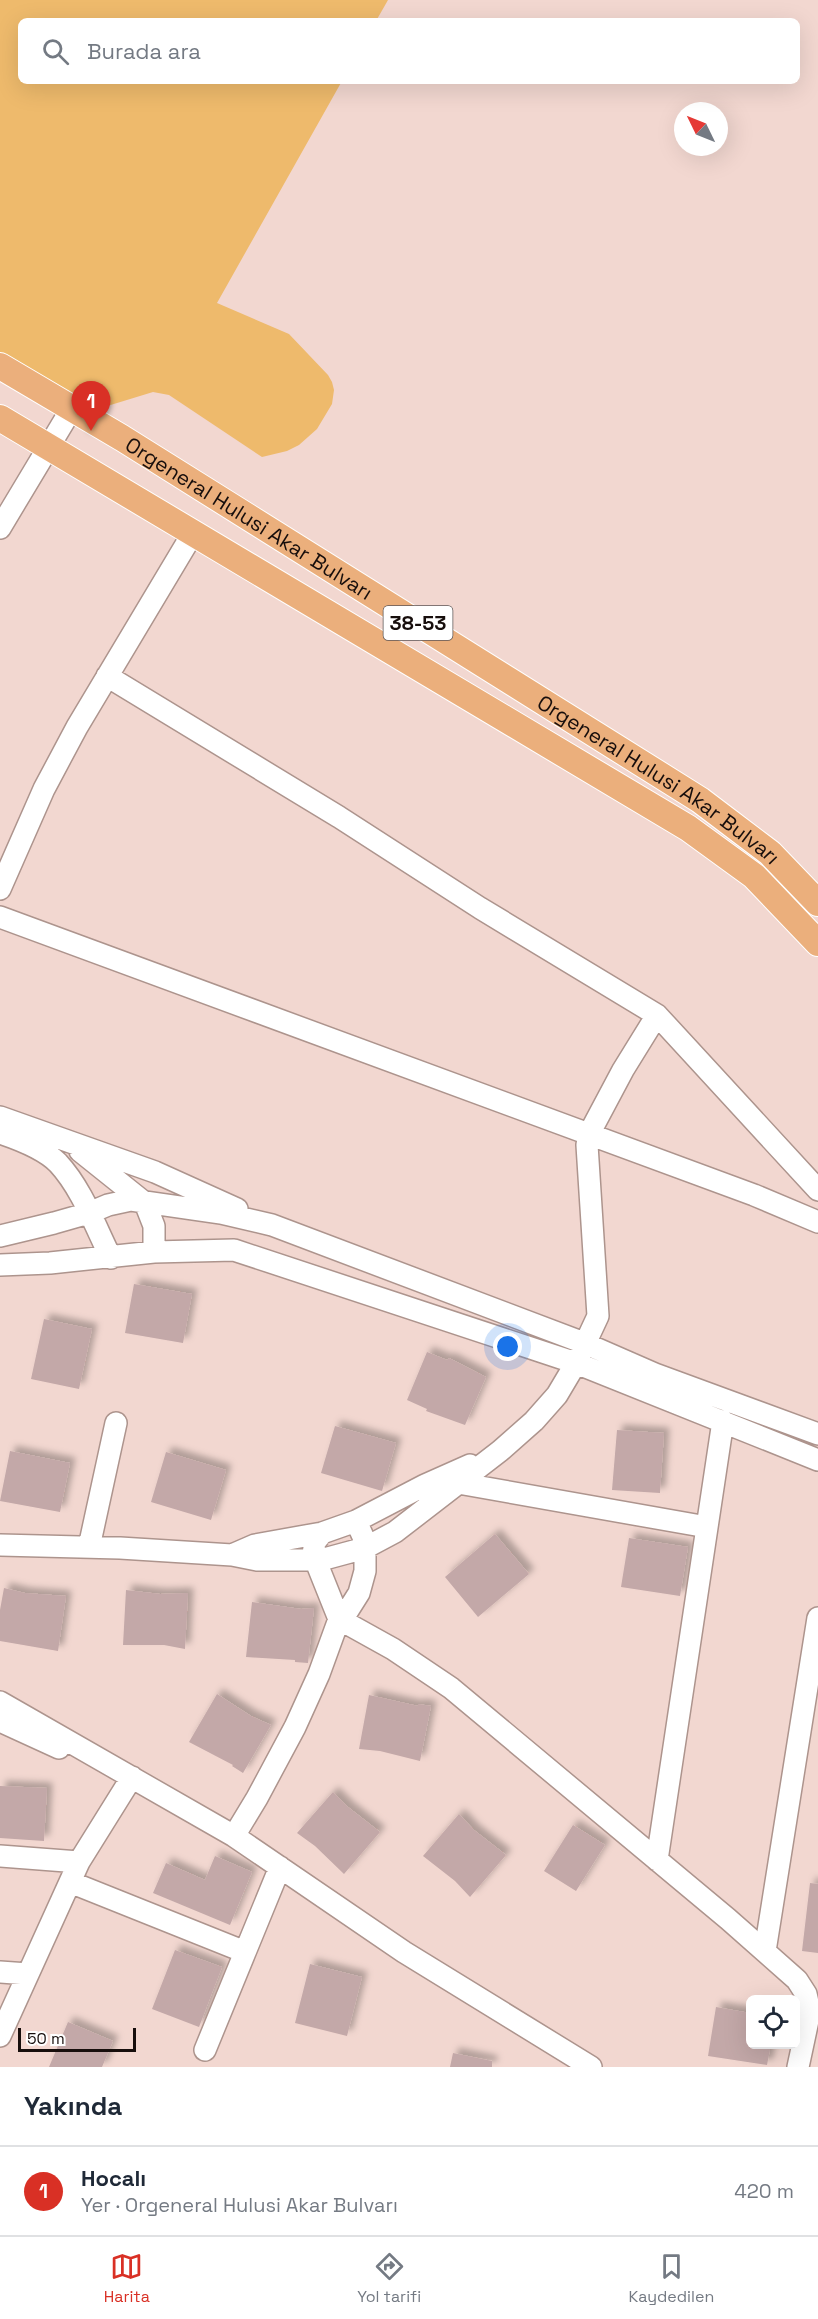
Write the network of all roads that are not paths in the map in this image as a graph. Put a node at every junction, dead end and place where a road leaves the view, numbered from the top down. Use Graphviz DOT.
graph roads {
  1 [pos="0,366"];
  2 [pos="72,408"];
  3 [pos="0,418"];
  4 [pos="48,447"];
  5 [pos="0,528"];
  6 [pos="193,533"];
  7 [pos="107,676"];
  8 [pos="0,889"];
  9 [pos="818,903"];
  10 [pos="0,917"];
  11 [pos="818,943"];
  12 [pos="657,1015"];
  13 [pos="0,1117"];
  14 [pos="0,1133"];
  15 [pos="589,1134"];
  16 [pos="66,1140"];
  17 [pos="818,1190"];
  18 [pos="145,1203"];
  19 [pos="89,1213"];
  20 [pos="818,1222"];
  21 [pos="272,1224"];
  22 [pos="0,1236"];
  23 [pos="154,1252"];
  24 [pos="111,1258"];
  25 [pos="0,1264"];
  26 [pos="580,1353"];
  27 [pos="723,1421"];
  28 [pos="116,1423"];
  29 [pos="818,1434"];
  30 [pos="500,1451"];
  31 [pos="818,1460"];
  32 [pos="458,1484"];
  33 [pos="356,1521"];
  34 [pos="707,1527"];
  35 [pos="322,1533"];
  36 [pos="0,1545"];
  37 [pos="89,1547"];
  38 [pos="365,1548"];
  39 [pos="232,1555"];
  40 [pos="315,1560"];
  41 [pos="818,1618"];
  42 [pos="339,1619"];
  43 [pos="0,1702"];
  44 [pos="0,1721"];
  45 [pos="132,1777"];
  46 [pos="234,1836"];
  47 [pos="0,1856"];
  48 [pos="657,1860"];
  49 [pos="79,1862"];
  50 [pos="280,1868"];
  51 [pos="70,1882"];
  52 [pos="765,1951"];
  53 [pos="245,1952"];
  54 [pos="0,1972"];
  55 [pos="28,1974"];
  56 [pos="813,2004"];
  57 [pos="0,2036"];
  58 [pos="205,2050"];
  59 [pos="591,2067"];
  60 [pos="798,2067"];
  1 -- 2 [label="main road, Orgeneral Hulusi Akar Bulvarı / 38-53"];
  2 -- 4 [label="street"];
  2 -- 9 [label="main road, Orgeneral Hulusi Akar Bulvarı / 38-53"];
  3 -- 4 [label="main road, Orgeneral Hulusi Akar Bulvarı"];
  4 -- 5 [label="street"];
  4 -- 6 [label="main road, Orgeneral Hulusi Akar Bulvarı"];
  6 -- 7 [label="street"];
  6 -- 11 [label="main road, Orgeneral Hulusi Akar Bulvarı"];
  7 -- 8 [label="street"];
  7 -- 12 [label="street"];
  10 -- 15 [label="street"];
  12 -- 15 [label="street"];
  12 -- 17 [label="street"];
  13 -- 16 [label="street"];
  14 -- 19 [label="street"];
  15 -- 20 [label="street"];
  15 -- 26 [label="street"];
  16 -- 18 [label="street"];
  16 -- 21 [label="street"];
  18 -- 19 [label="street"];
  18 -- 21 [label="street"];
  18 -- 23 [label="street"];
  19 -- 22 [label="street"];
  19 -- 24 [label="street"];
  21 -- 26 [label="street"];
  23 -- 24 [label="street"];
  23 -- 26 [label="street"];
  24 -- 25 [label="street"];
  26 -- 27 [label="street"];
  26 -- 29 [label="street"];
  26 -- 30 [label="street"];
  27 -- 31 [label="street"];
  27 -- 34 [label="street"];
  28 -- 37 [label="street"];
  30 -- 32 [label="street"];
  30 -- 33 [label="street"];
  32 -- 34 [label="street"];
  32 -- 38 [label="street"];
  33 -- 35 [label="street"];
  33 -- 38 [label="street"];
  34 -- 48 [label="street"];
  35 -- 39 [label="street"];
  35 -- 40 [label="street"];
  36 -- 37 [label="street"];
  37 -- 39 [label="street"];
  38 -- 40 [label="street"];
  38 -- 42 [label="street"];
  39 -- 40 [label="street"];
  40 -- 42 [label="street"];
  41 -- 52 [label="street"];
  42 -- 46 [label="street"];
  42 -- 48 [label="street"];
  43 -- 45 [label="street"];
  44 -- 45 [label="street"];
  45 -- 46 [label="street"];
  45 -- 49 [label="street"];
  46 -- 50 [label="street"];
  47 -- 49 [label="street"];
  48 -- 52 [label="street"];
  49 -- 51 [label="street"];
  50 -- 53 [label="street"];
  50 -- 59 [label="street"];
  51 -- 53 [label="street"];
  51 -- 55 [label="street"];
  52 -- 56 [label="street"];
  53 -- 58 [label="street"];
  54 -- 55 [label="street"];
  55 -- 57 [label="street"];
  56 -- 60 [label="street"];
}
